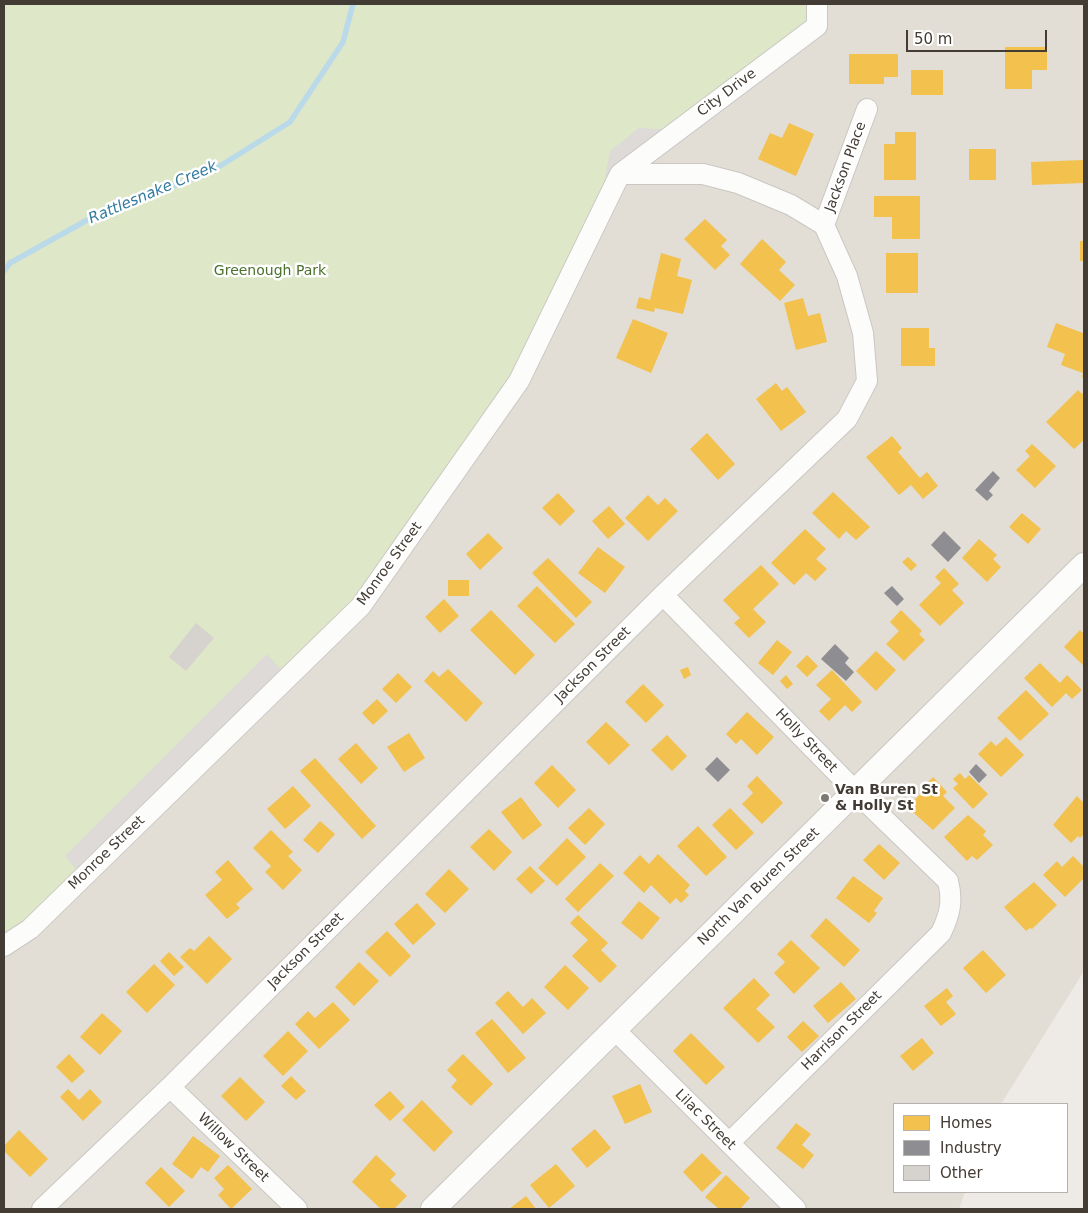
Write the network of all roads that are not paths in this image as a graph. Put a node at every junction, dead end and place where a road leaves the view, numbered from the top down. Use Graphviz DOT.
graph roads {
  1 [pos="817,4"];
  2 [pos="867,109"];
  3 [pos="620,174"];
  4 [pos="824,225"];
  5 [pos="1084,565"];
  6 [pos="663,595"];
  7 [pos="856,792"];
  8 [pos="949,915"];
  9 [pos="4,946"];
  10 [pos="615,1030"];
  11 [pos="170,1087"];
  12 [pos="728,1143"];
  13 [pos="42,1209"];
  14 [pos="297,1209"];
  15 [pos="433,1209"];
  16 [pos="796,1209"];
  1 -- 3 [label="street, City Drive"];
  2 -- 4 [label="street, Jackson Place"];
  3 -- 4 [label="street"];
  3 -- 9 [label="street, Monroe Street"];
  4 -- 6 [label="street, Jackson Street"];
  5 -- 7 [label="street, North Van Buren Street"];
  6 -- 7 [label="street, Holly Street"];
  6 -- 11 [label="street, Jackson Street"];
  7 -- 8 [label="street, Holly Street"];
  7 -- 10 [label="street, North Van Buren Street"];
  8 -- 12 [label="street, Harrison Street"];
  10 -- 12 [label="street, Lilac Street"];
  10 -- 15 [label="street, North Van Buren Street"];
  11 -- 13 [label="street, Jackson Street"];
  11 -- 14 [label="street, Willow Street"];
  12 -- 16 [label="street, Lilac Street"];
}
